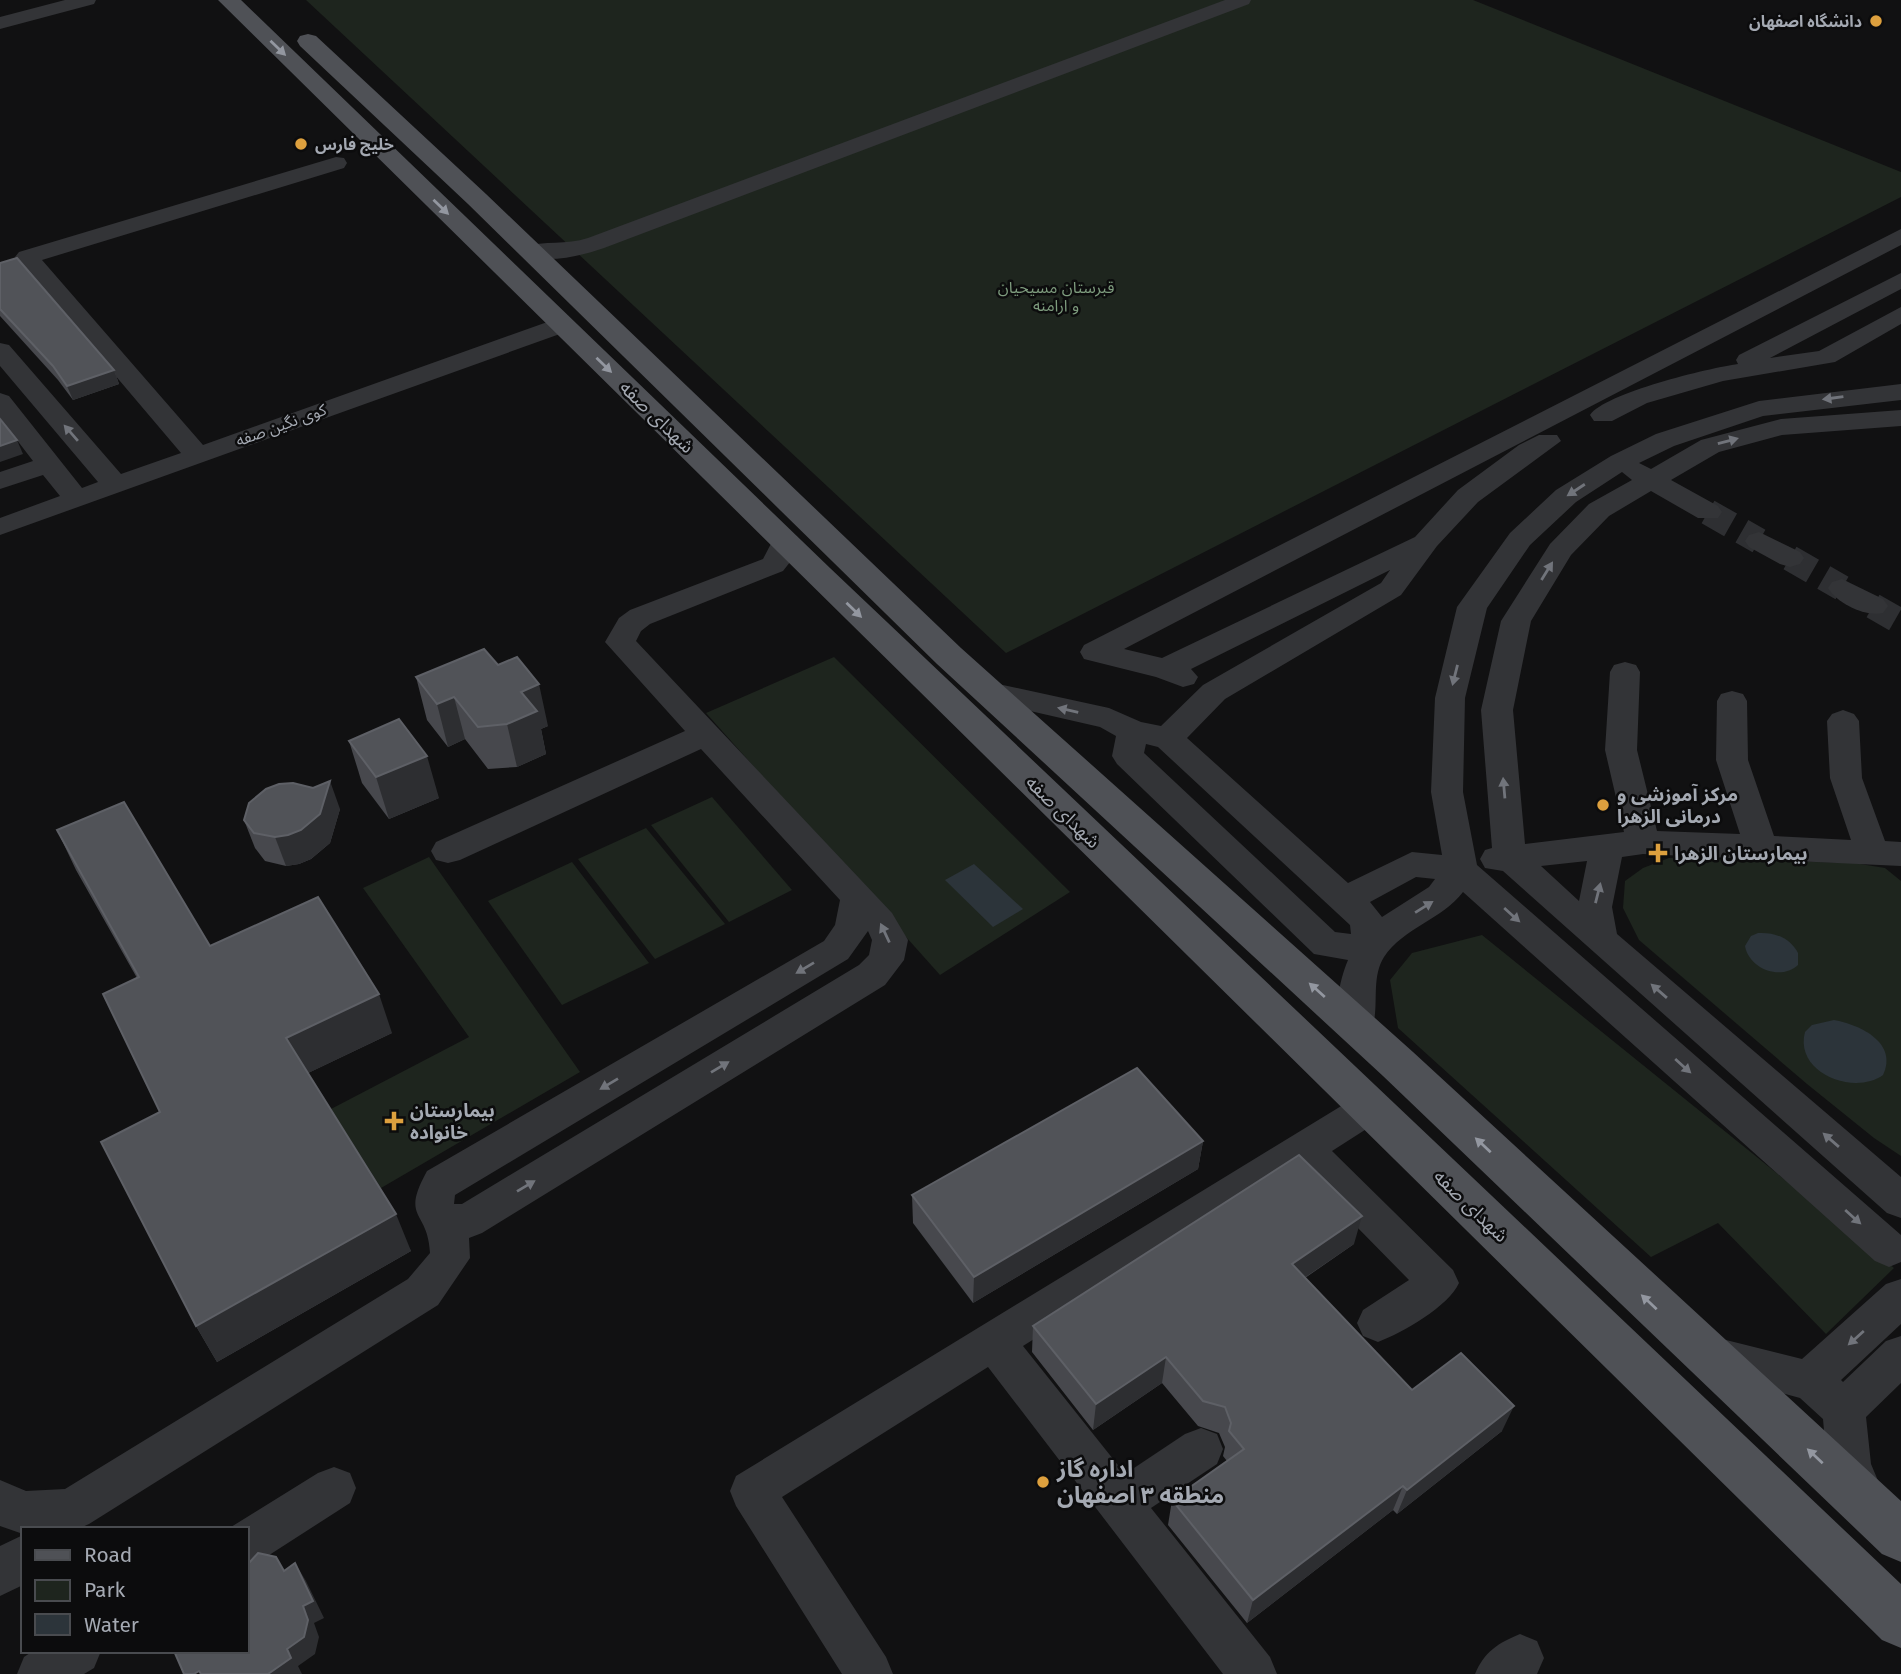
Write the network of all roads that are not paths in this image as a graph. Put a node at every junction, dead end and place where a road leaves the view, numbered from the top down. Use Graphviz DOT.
graph roads {
  1 [pos="87,0"];
  2 [pos="229,0"];
  3 [pos="264,0"];
  4 [pos="1242,0"];
  5 [pos="1258,0"];
  6 [pos="29,7"];
  7 [pos="0,23"];
  8 [pos="400,146"];
  9 [pos="336,163"];
  10 [pos="1901,236"];
  11 [pos="531,251"];
  12 [pos="557,276"];
  13 [pos="1901,280"];
  14 [pos="1901,314"];
  15 [pos="562,325"];
  16 [pos="0,350"];
  17 [pos="1721,374"];
  18 [pos="1895,398"];
  19 [pos="0,401"];
  20 [pos="1901,418"];
  21 [pos="197,455"];
  22 [pos="1620,462"];
  23 [pos="49,464"];
  24 [pos="1649,478"];
  25 [pos="0,481"];
  26 [pos="116,485"];
  27 [pos="76,499"];
  28 [pos="1708,512"];
  29 [pos="0,527"];
  30 [pos="1759,541"];
  31 [pos="785,542"];
  32 [pos="1425,542"];
  33 [pos="1790,558"];
  34 [pos="818,575"];
  35 [pos="1842,588"];
  36 [pos="1873,606"];
  37 [pos="1466,631"];
  38 [pos="1511,647"];
  39 [pos="636,661"];
  40 [pos="1166,669"];
  41 [pos="1625,672"];
  42 [pos="989,692"];
  43 [pos="1214,692"];
  44 [pos="1732,701"];
  45 [pos="1843,722"];
  46 [pos="1133,731"];
  47 [pos="705,735"];
  48 [pos="1168,738"];
  49 [pos="1643,842"];
  50 [pos="1607,846"];
  51 [pos="1761,848"];
  52 [pos="448,851"];
  53 [pos="1887,854"];
  54 [pos="1509,856"];
  55 [pos="1461,870"];
  56 [pos="1345,900"];
  57 [pos="1601,940"];
  58 [pos="1370,948"];
  59 [pos="1356,1026"];
  60 [pos="1368,1108"];
  61 [pos="1304,1148"];
  62 [pos="1901,1201"];
  63 [pos="1901,1212"];
  64 [pos="1895,1261"];
  65 [pos="1901,1297"];
  66 [pos="1378,1323"];
  67 [pos="994,1342"];
  68 [pos="1703,1353"];
  69 [pos="1901,1355"];
  70 [pos="1810,1380"];
  71 [pos="1844,1409"];
  72 [pos="1201,1449"];
  73 [pos="334,1488"];
  74 [pos="1864,1501"];
  75 [pos="1120,1503"];
  76 [pos="3,1508"];
  77 [pos="67,1519"];
  78 [pos="1901,1536"];
  79 [pos="248,1542"];
  80 [pos="21,1559"];
  81 [pos="0,1573"];
  82 [pos="1901,1621"];
  83 [pos="74,1653"];
  84 [pos="41,1674"];
  85 [pos="869,1674"];
  86 [pos="1253,1674"];
  1 -- 6 [label="lane"];
  2 -- 8 [label="main road, شهدای صفه, one-way"];
  3 -- 8 [label="main road, شهدای صفه"];
  4 -- 11 [label="lane"];
  5 -- 12 [label="lane"];
  6 -- 7 [label="lane"];
  8 -- 11 [label="main road, شهدای صفه"];
  8 -- 15 [label="main road, شهدای صفه, one-way"];
  9 -- 21 [label="lane"];
  10 -- 40 [label="lane"];
  11 -- 12 [label="main road, شهدای صفه"];
  12 -- 42 [label="main road, شهدای صفه"];
  13 -- 17 [label="lane"];
  14 -- 17 [label="lane"];
  15 -- 21 [label="lane, کوی نگین صفه"];
  15 -- 31 [label="main road, شهدای صفه, one-way"];
  26 -- 16 [label="lane, one-way"];
  17 -- 32 [label="lane"];
  18 -- 22 [label="lane, one-way"];
  19 -- 23 [label="lane"];
  24 -- 20 [label="lane, one-way"];
  21 -- 26 [label="lane, کوی نگین صفه"];
  22 -- 24 [label="lane"];
  22 -- 37 [label="lane, one-way"];
  23 -- 25 [label="lane"];
  23 -- 27 [label="lane"];
  24 -- 28 [label="lane"];
  38 -- 24 [label="lane, one-way"];
  26 -- 27 [label="lane, کوی نگین صفه"];
  27 -- 29 [label="lane, کوی نگین صفه"];
  30 -- 33 [label="lane"];
  31 -- 34 [label="main road, شهدای صفه"];
  31 -- 39 [label="lane"];
  32 -- 40 [label="lane"];
  32 -- 43 [label="lane"];
  34 -- 39 [label="lane"];
  34 -- 60 [label="main road, شهدای صفه, one-way"];
  35 -- 36 [label="lane"];
  37 -- 38 [label="lane"];
  37 -- 55 [label="lane, one-way"];
  54 -- 38 [label="lane, one-way"];
  39 -- 47 [label="lane"];
  40 -- 43 [label="lane"];
  41 -- 49 [label="lane"];
  46 -- 42 [label="lane, one-way"];
  59 -- 42 [label="main road, شهدای صفه, one-way"];
  43 -- 48 [label="lane"];
  44 -- 51 [label="lane"];
  45 -- 53 [label="lane"];
  46 -- 48 [label="lane"];
  46 -- 58 [label="lane"];
  47 -- 52 [label="lane"];
  47 -- 77 [label="lane"];
  48 -- 56 [label="lane"];
  49 -- 50 [label="lane"];
  49 -- 51 [label="lane"];
  50 -- 54 [label="lane"];
  57 -- 50 [label="lane, one-way"];
  51 -- 53 [label="lane"];
  54 -- 55 [label="lane"];
  54 -- 57 [label="lane"];
  55 -- 56 [label="lane"];
  58 -- 55 [label="lane, one-way"];
  55 -- 64 [label="lane, one-way"];
  56 -- 58 [label="lane"];
  62 -- 57 [label="lane, one-way"];
  58 -- 59 [label="lane"];
  68 -- 59 [label="main road, شهدای صفه, one-way"];
  60 -- 61 [label="lane"];
  60 -- 82 [label="main road, شهدای صفه"];
  61 -- 66 [label="lane"];
  61 -- 67 [label="lane"];
  63 -- 64 [label="lane"];
  65 -- 70 [label="lane, one-way"];
  67 -- 75 [label="lane"];
  67 -- 85 [label="lane"];
  68 -- 70 [label="lane"];
  74 -- 68 [label="main road, شهدای صفه, one-way"];
  69 -- 71 [label="lane"];
  70 -- 71 [label="lane"];
  71 -- 74 [label="lane"];
  72 -- 75 [label="lane"];
  73 -- 79 [label="lane"];
  74 -- 78 [label="main road, شهدای صفه"];
  75 -- 86 [label="lane"];
  76 -- 77 [label="lane"];
  80 -- 81 [label="lane"];
  83 -- 84 [label="lane"];
}
